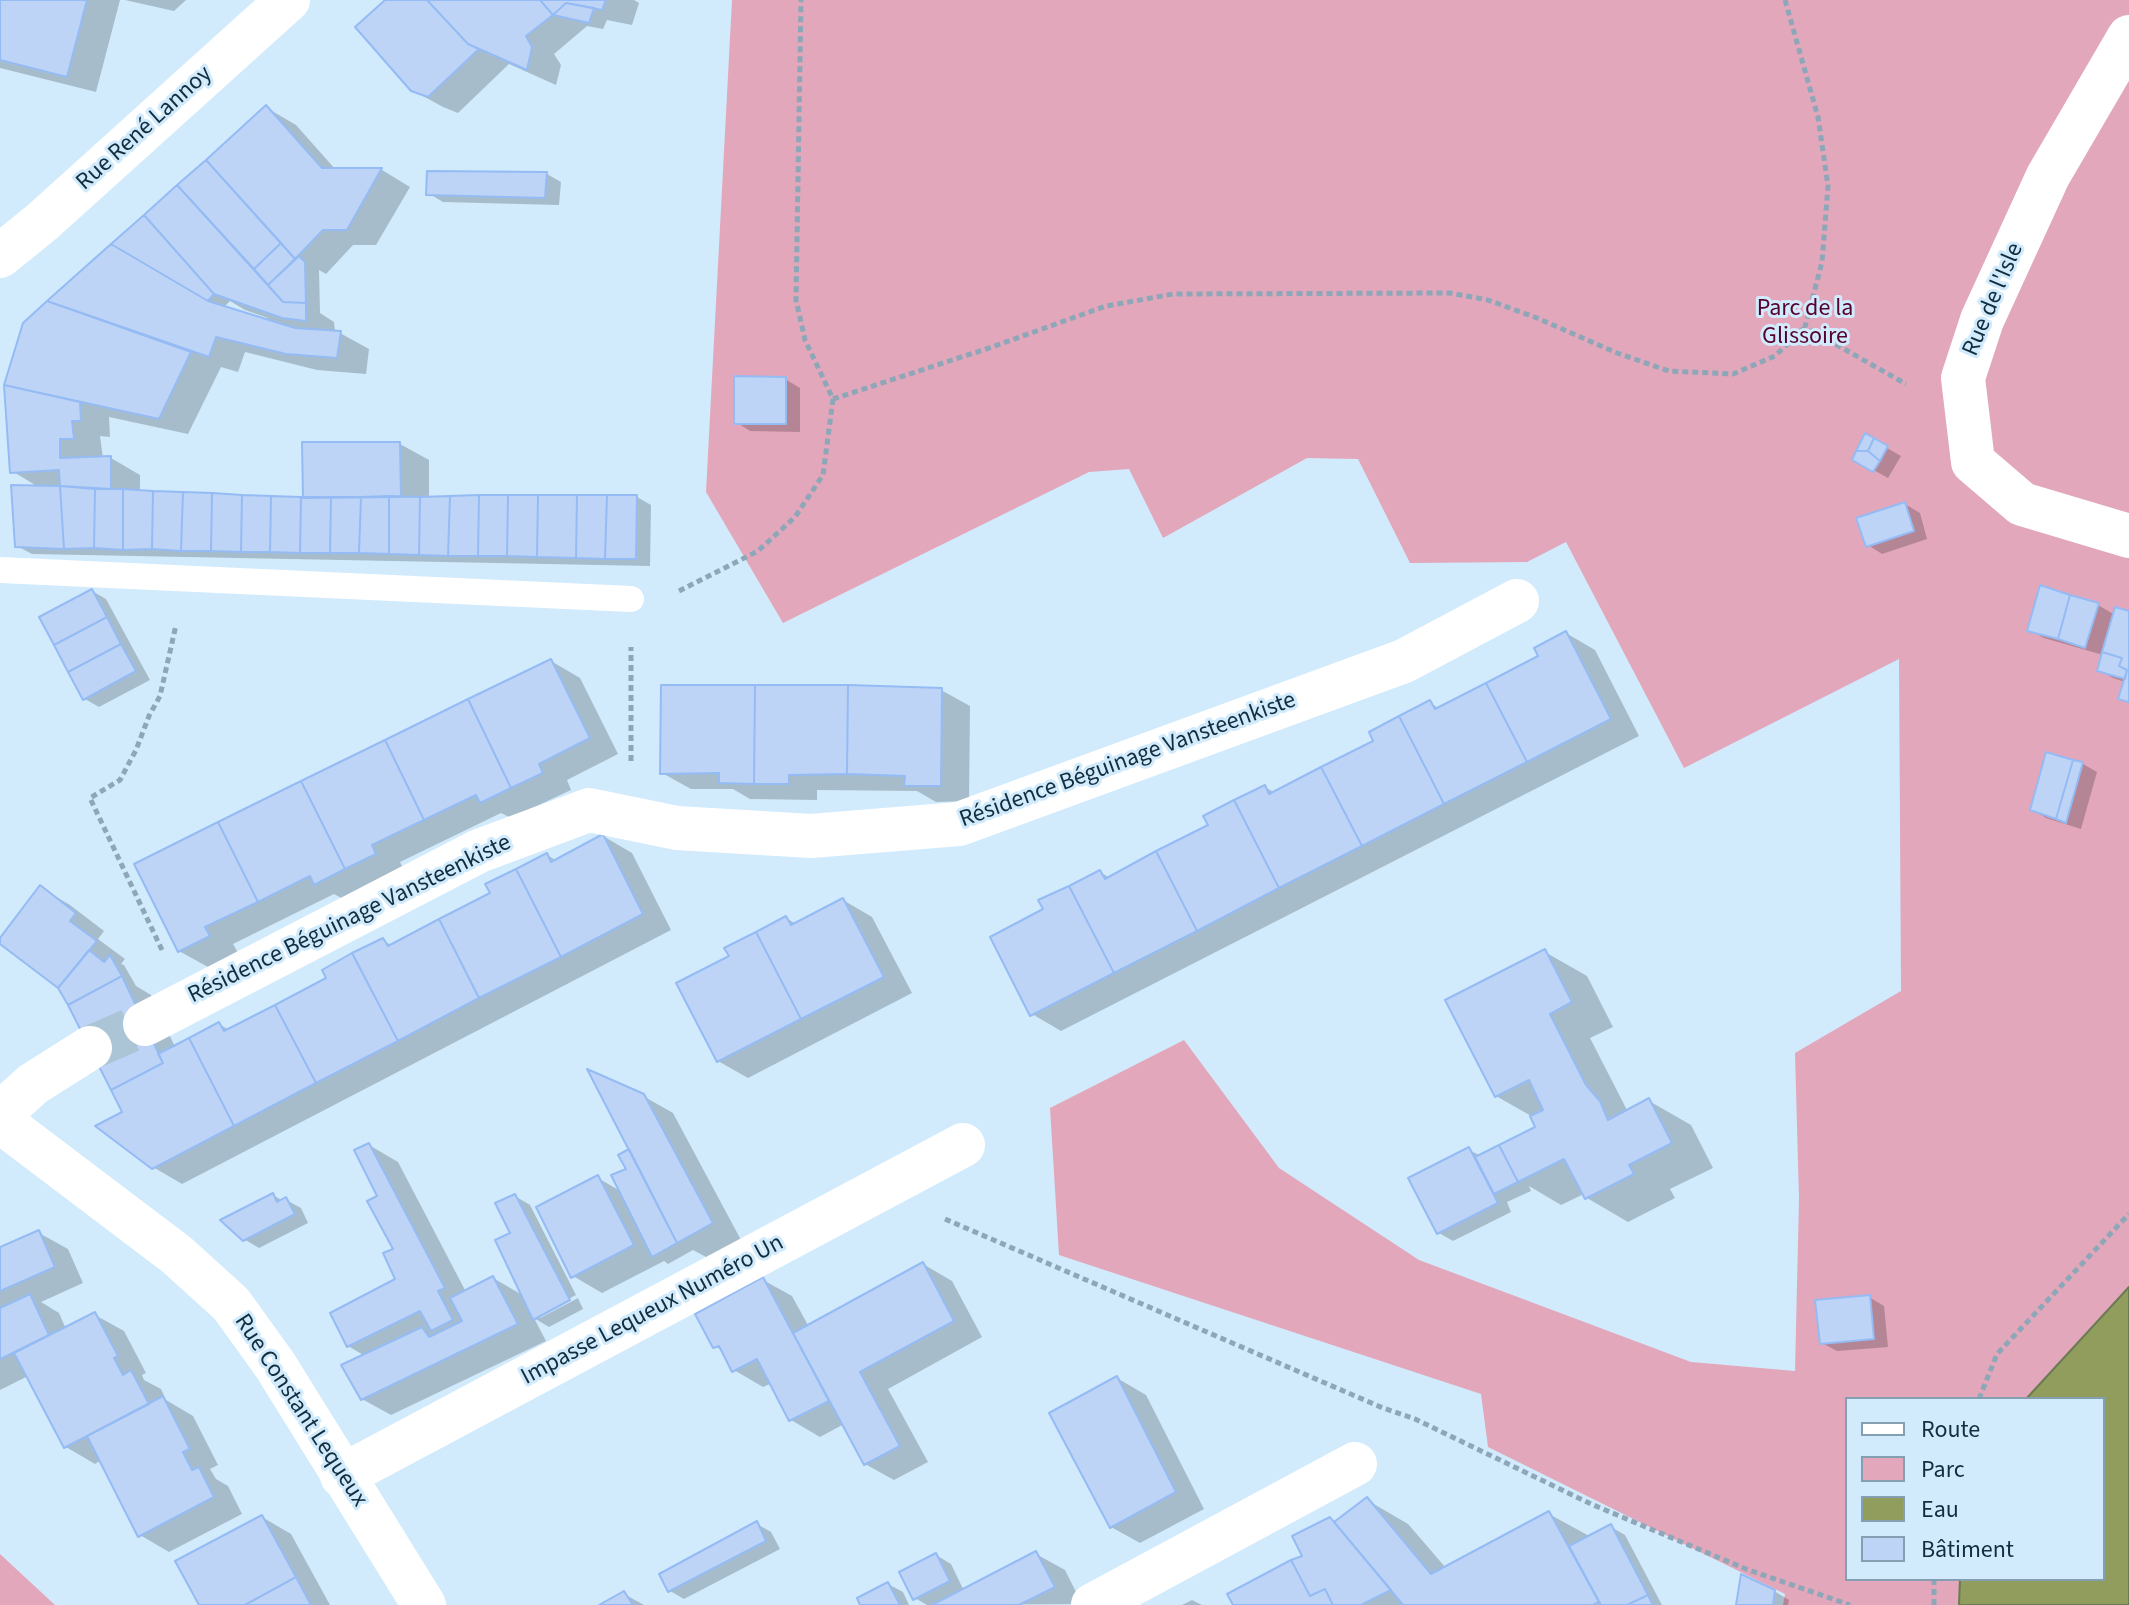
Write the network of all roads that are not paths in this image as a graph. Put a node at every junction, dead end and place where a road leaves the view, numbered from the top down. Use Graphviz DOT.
graph roads {
  1 [pos="288,0"];
  2 [pos="2129,37"];
  3 [pos="0,256"];
  4 [pos="2129,536"];
  5 [pos="0,570"];
  6 [pos="631,599"];
  7 [pos="1517,601"];
  8 [pos="145,1024"];
  9 [pos="90,1048"];
  10 [pos="0,1114"];
  11 [pos="0,1121"];
  12 [pos="963,1145"];
  13 [pos="1355,1464"];
  14 [pos="342,1476"];
  15 [pos="424,1605"];
  16 [pos="1093,1605"];
  1 -- 3 [label="street, Rue René Lannoy"];
  2 -- 4 [label="street, Rue de l'Isle"];
  5 -- 6 [label="lane"];
  7 -- 8 [label="street, Résidence Béguinage Vansteenkiste"];
  9 -- 10 [label="street"];
  11 -- 14 [label="street, Rue Constant Lequeux"];
  12 -- 14 [label="street, Impasse Lequeux Numéro Un"];
  13 -- 16 [label="street"];
  14 -- 15 [label="street, Rue Constant Lequeux"];
}
